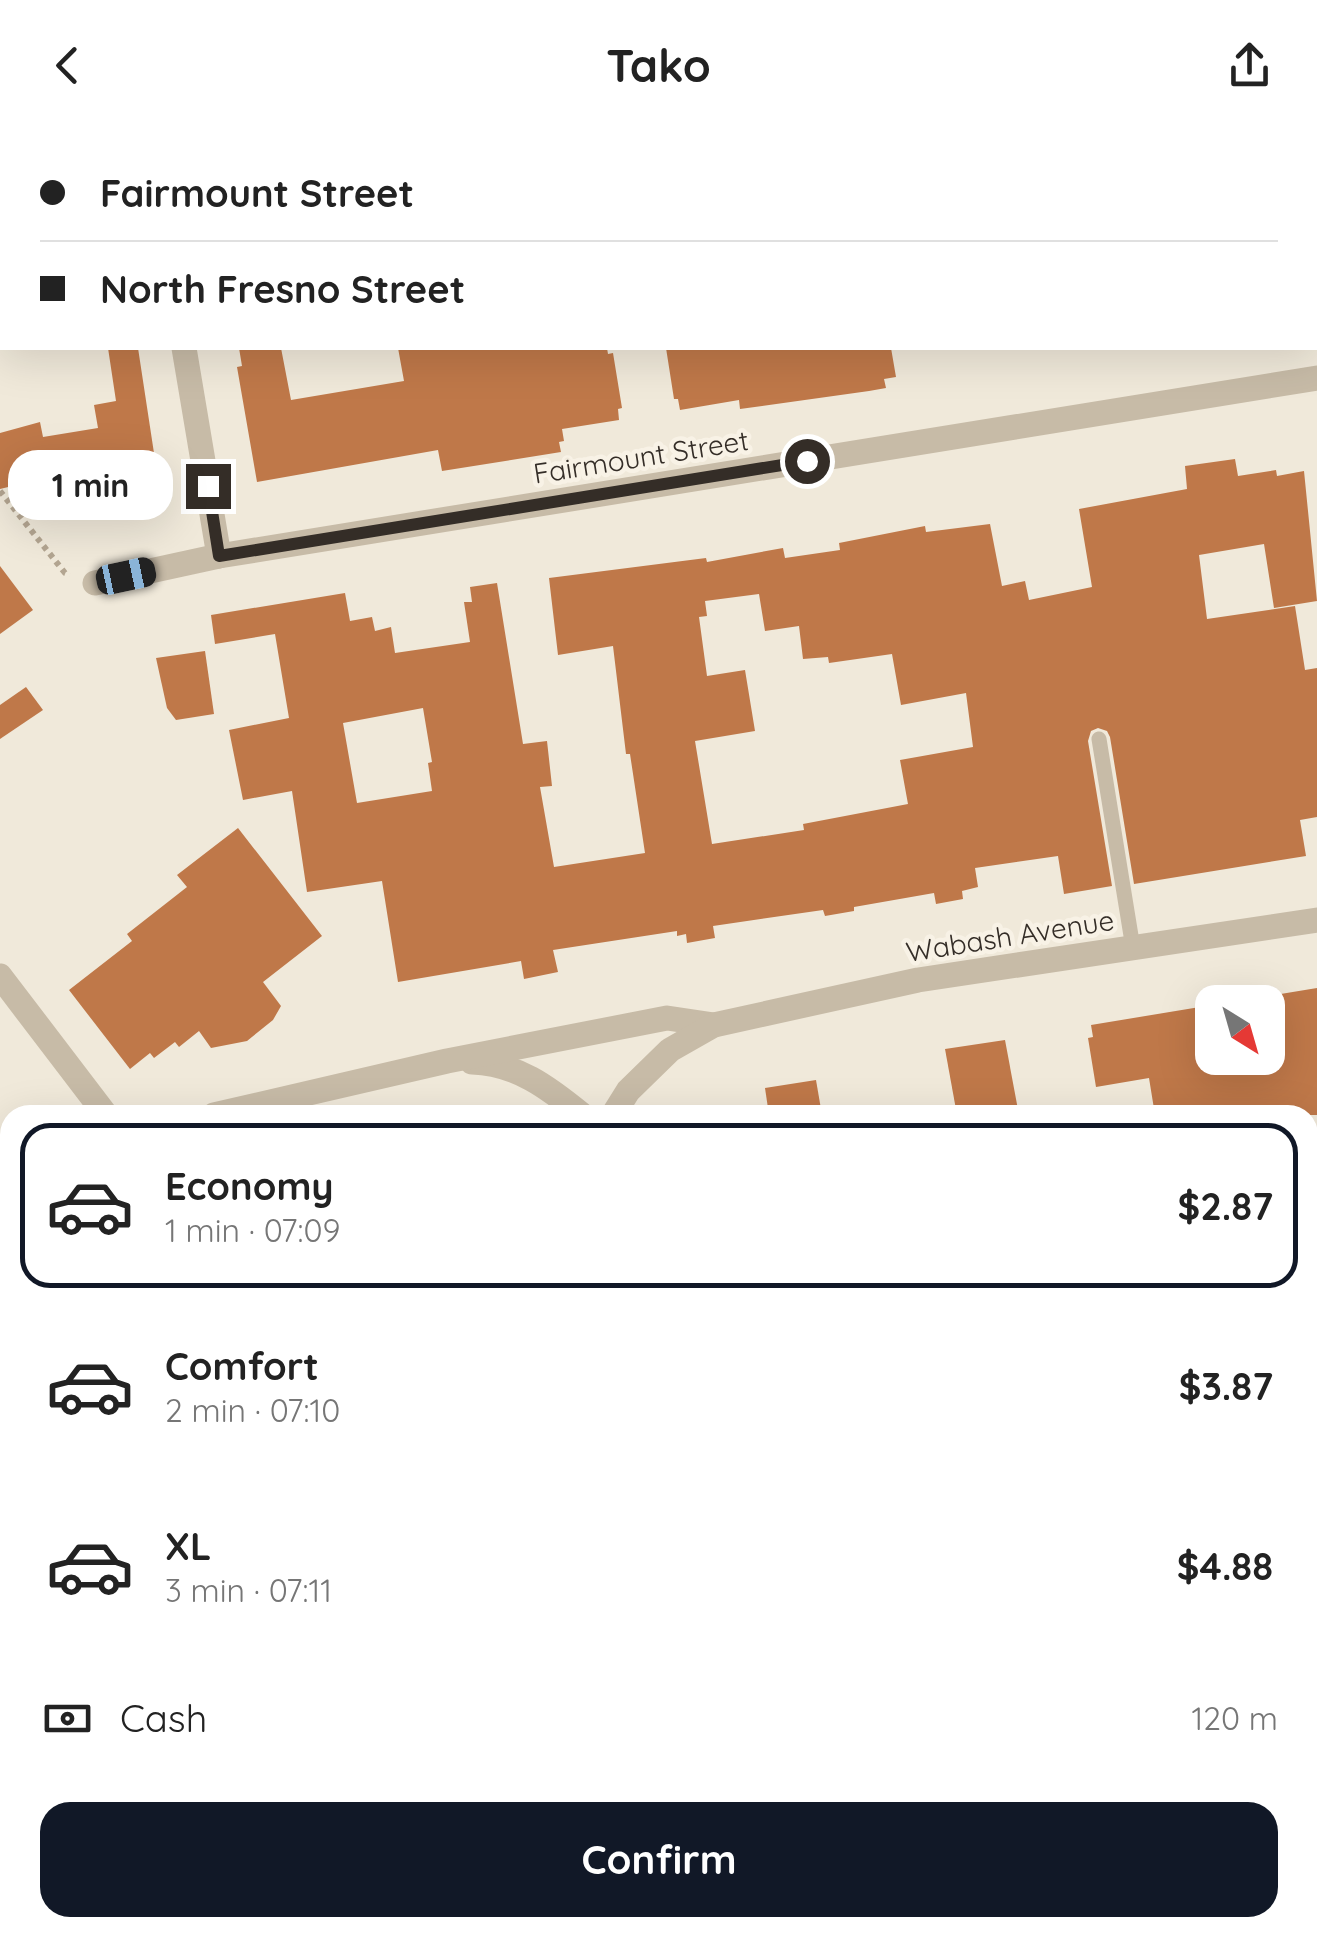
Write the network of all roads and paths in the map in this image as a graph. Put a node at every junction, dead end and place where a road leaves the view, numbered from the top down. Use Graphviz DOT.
graph roads {
  1 [pos="184,350"];
  2 [pos="1317,378"];
  3 [pos="0,491"];
  4 [pos="219,556"];
  5 [pos="95,584"];
  6 [pos="1099,740"];
  7 [pos="1317,920"];
  8 [pos="1133,948"];
  9 [pos="0,976"];
  10 [pos="714,1025"];
  11 [pos="447,1061"];
  12 [pos="98,1105"];
  13 [pos="257,1105"];
  14 [pos="569,1105"];
  15 [pos="619,1105"];
  1 -- 4 [label="street"];
  2 -- 4 [label="street, Fairmount Street"];
  3 -- 5 [label="path"];
  4 -- 5 [label="street, Fairmount Street"];
  6 -- 8 [label="lane"];
  7 -- 8 [label="street, Wabash Avenue"];
  8 -- 10 [label="street, Wabash Avenue"];
  9 -- 12 [label="street"];
  10 -- 11 [label="street, Wabash Avenue"];
  10 -- 15 [label="street, Wabash Avenue"];
  11 -- 13 [label="street, Wabash Avenue"];
  11 -- 14 [label="street, Wabash Avenue"];
}
